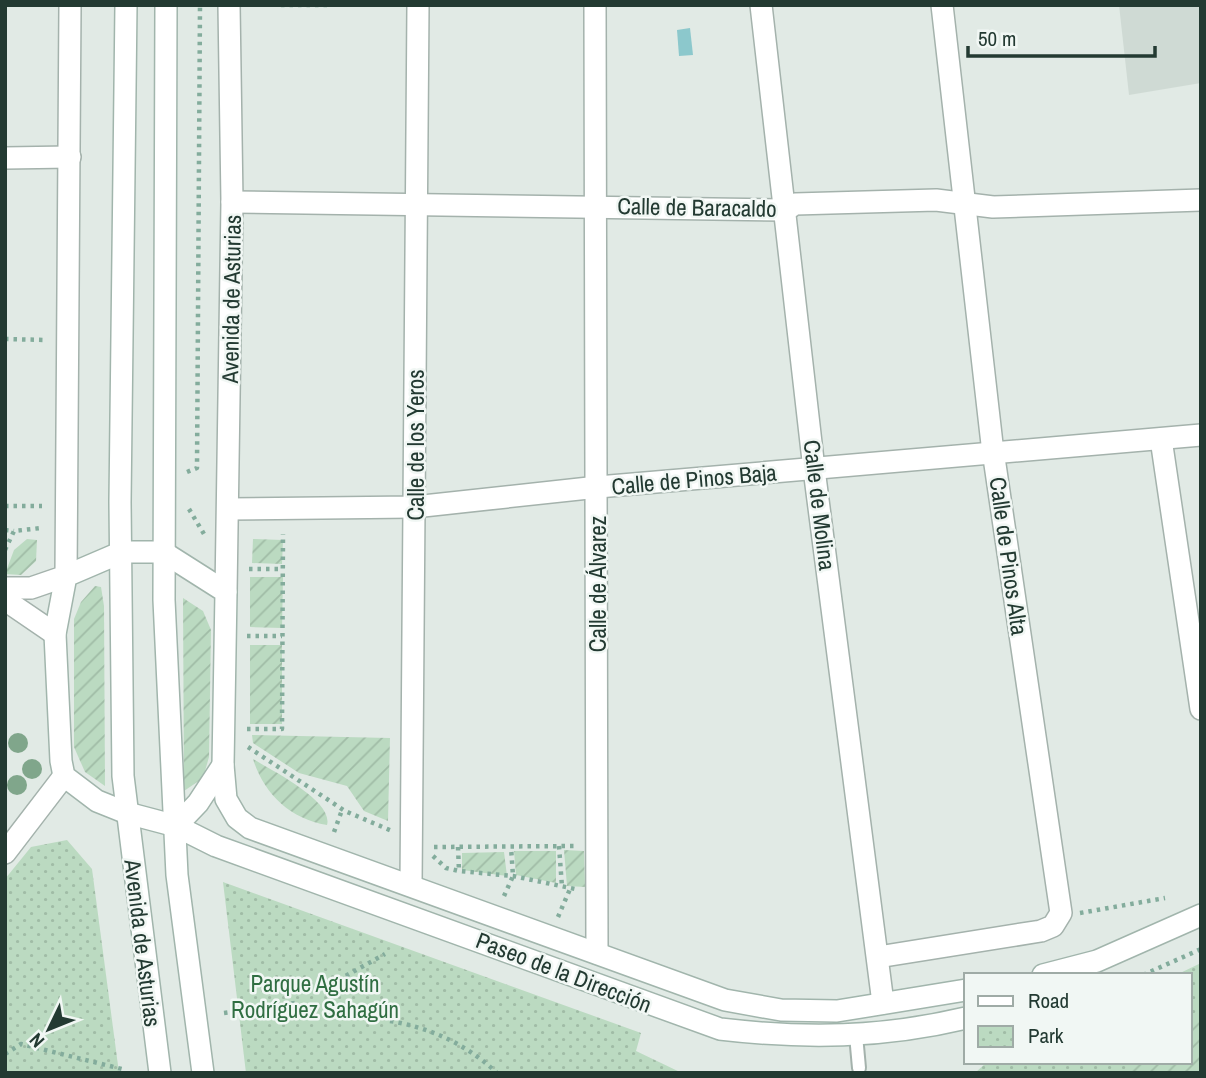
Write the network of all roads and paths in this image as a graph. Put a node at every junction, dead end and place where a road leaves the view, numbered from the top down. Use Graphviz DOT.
graph roads {
  1 [pos="69,5"];
  2 [pos="126,5"];
  3 [pos="166,5"];
  4 [pos="200,5"];
  5 [pos="229,5"];
  6 [pos="281,5"];
  7 [pos="328,5"];
  8 [pos="418,5"];
  9 [pos="595,5"];
  10 [pos="761,5"];
  11 [pos="949,7"];
  12 [pos="70,157"];
  13 [pos="5,158"];
  14 [pos="1201,200"];
  15 [pos="232,202"];
  16 [pos="598,205"];
  17 [pos="964,206"];
  18 [pos="416,207"];
  19 [pos="786,210"];
  20 [pos="5,339"];
  21 [pos="67,341"];
  22 [pos="1201,435"];
  23 [pos="1161,439"];
  24 [pos="994,454"];
  25 [pos="814,469"];
  26 [pos="188,485"];
  27 [pos="598,486"];
  28 [pos="188,499"];
  29 [pos="5,506"];
  30 [pos="42,506"];
  31 [pos="414,507"];
  32 [pos="228,509"];
  33 [pos="41,528"];
  34 [pos="5,530"];
  35 [pos="15,531"];
  36 [pos="283,534"];
  37 [pos="210,543"];
  38 [pos="5,550"];
  39 [pos="121,552"];
  40 [pos="163,552"];
  41 [pos="246,569"];
  42 [pos="283,569"];
  43 [pos="66,576"];
  44 [pos="5,588"];
  45 [pos="226,592"];
  46 [pos="5,600"];
  47 [pos="1194,616"];
  48 [pos="55,634"];
  49 [pos="247,636"];
  50 [pos="282,636"];
  51 [pos="1201,709"];
  52 [pos="247,729"];
  53 [pos="248,747"];
  54 [pos="223,765"];
  55 [pos="64,776"];
  56 [pos="342,810"];
  57 [pos="127,813"];
  58 [pos="176,825"];
  59 [pos="396,831"];
  60 [pos="334,832"];
  61 [pos="559,846"];
  62 [pos="587,846"];
  63 [pos="458,847"];
  64 [pos="510,847"];
  65 [pos="5,853"];
  66 [pos="459,871"];
  67 [pos="513,876"];
  68 [pos="450,878"];
  69 [pos="411,885"];
  70 [pos="562,887"];
  71 [pos="1165,898"];
  72 [pos="503,899"];
  73 [pos="561,912"];
  74 [pos="1069,915"];
  75 [pos="1201,915"];
  76 [pos="1201,950"];
  77 [pos="597,953"];
  78 [pos="385,954"];
  79 [pos="878,957"];
  80 [pos="1064,972"];
  81 [pos="1148,973"];
  82 [pos="331,984"];
  83 [pos="964,990"];
  84 [pos="295,1003"];
  85 [pos="883,1003"];
  86 [pos="224,1013"];
  87 [pos="964,1018"];
  88 [pos="390,1021"];
  89 [pos="856,1035"];
  90 [pos="5,1054"];
  91 [pos="859,1068"];
  92 [pos="126,1070"];
  93 [pos="160,1073"];
  94 [pos="203,1073"];
  95 [pos="497,1073"];
  1 -- 12 [label="street"];
  2 -- 39 [label="street, Avenida de Asturias"];
  3 -- 40 [label="street, Avenida de Asturias"];
  4 -- 26 [label="path"];
  5 -- 15 [label="street, Avenida de Asturias"];
  6 -- 7 [label="path"];
  8 -- 18 [label="street, Calle de los Yeros"];
  9 -- 16 [label="street, Calle de Álvarez"];
  10 -- 19 [label="street, Calle de Molina"];
  11 -- 17 [label="street, Calle de Pinos Alta"];
  12 -- 13 [label="street"];
  12 -- 21 [label="street"];
  14 -- 17 [label="street, Calle de Baracaldo"];
  15 -- 18 [label="street, Calle de Baracaldo"];
  15 -- 32 [label="street, Avenida de Asturias"];
  16 -- 18 [label="street, Calle de Baracaldo"];
  16 -- 19 [label="street, Calle de Baracaldo"];
  16 -- 27 [label="street, Calle de Álvarez"];
  17 -- 19 [label="street, Calle de Baracaldo"];
  17 -- 24 [label="street, Calle de Pinos Alta"];
  18 -- 31 [label="street, Calle de los Yeros"];
  19 -- 25 [label="street, Calle de Molina"];
  20 -- 21 [label="path"];
  21 -- 43 [label="street"];
  22 -- 23 [label="street, Calle de Pinos Baja"];
  23 -- 24 [label="street, Calle de Pinos Baja"];
  23 -- 47 [label="street"];
  24 -- 25 [label="street, Calle de Pinos Baja"];
  24 -- 79 [label="street, Calle de Pinos Alta"];
  25 -- 27 [label="street, Calle de Pinos Baja"];
  25 -- 79 [label="street, Calle de Molina"];
  27 -- 31 [label="street, Calle de Pinos Baja"];
  27 -- 77 [label="street, Calle de Álvarez"];
  28 -- 37 [label="path"];
  29 -- 30 [label="path"];
  31 -- 32 [label="street, Calle de Pinos Baja"];
  31 -- 69 [label="street, Calle de los Yeros"];
  32 -- 45 [label="street, Avenida de Asturias"];
  33 -- 35 [label="path"];
  34 -- 35 [label="path"];
  35 -- 38 [label="path"];
  36 -- 42 [label="path"];
  39 -- 40 [label="street"];
  39 -- 43 [label="street"];
  39 -- 57 [label="street, Avenida de Asturias"];
  40 -- 45 [label="street"];
  40 -- 58 [label="street, Avenida de Asturias"];
  41 -- 42 [label="path"];
  42 -- 50 [label="path"];
  43 -- 44 [label="street"];
  43 -- 48 [label="street"];
  45 -- 54 [label="street, Avenida de Asturias"];
  46 -- 48 [label="street"];
  47 -- 51 [label="street"];
  48 -- 55 [label="street"];
  49 -- 50 [label="path"];
  50 -- 52 [label="path"];
  53 -- 56 [label="path"];
  54 -- 58 [label="street"];
  54 -- 69 [label="street, Paseo de la Dirección"];
  55 -- 57 [label="street"];
  55 -- 65 [label="street"];
  56 -- 59 [label="path"];
  56 -- 60 [label="path"];
  57 -- 58 [label="street"];
  57 -- 93 [label="street, Avenida de Asturias"];
  58 -- 89 [label="street, Paseo de la Dirección"];
  58 -- 94 [label="street, Avenida de Asturias"];
  61 -- 62 [label="path"];
  61 -- 64 [label="path"];
  61 -- 70 [label="path"];
  63 -- 64 [label="path"];
  63 -- 66 [label="path"];
  63 -- 66 [label="path"];
  64 -- 67 [label="path"];
  66 -- 67 [label="path"];
  66 -- 68 [label="path"];
  67 -- 70 [label="path"];
  67 -- 72 [label="path"];
  69 -- 77 [label="street, Paseo de la Dirección"];
  70 -- 73 [label="path"];
  71 -- 74 [label="path"];
  75 -- 80 [label="street"];
  76 -- 81 [label="path"];
  77 -- 85 [label="street, Paseo de la Dirección"];
  78 -- 82 [label="path"];
  79 -- 85 [label="street, Calle de Molina"];
  83 -- 85 [label="street, Paseo de la Dirección"];
  84 -- 86 [label="path"];
  87 -- 89 [label="street, Paseo de la Dirección"];
  88 -- 95 [label="path"];
  89 -- 91 [label="lane"];
  90 -- 92 [label="path"];
}
